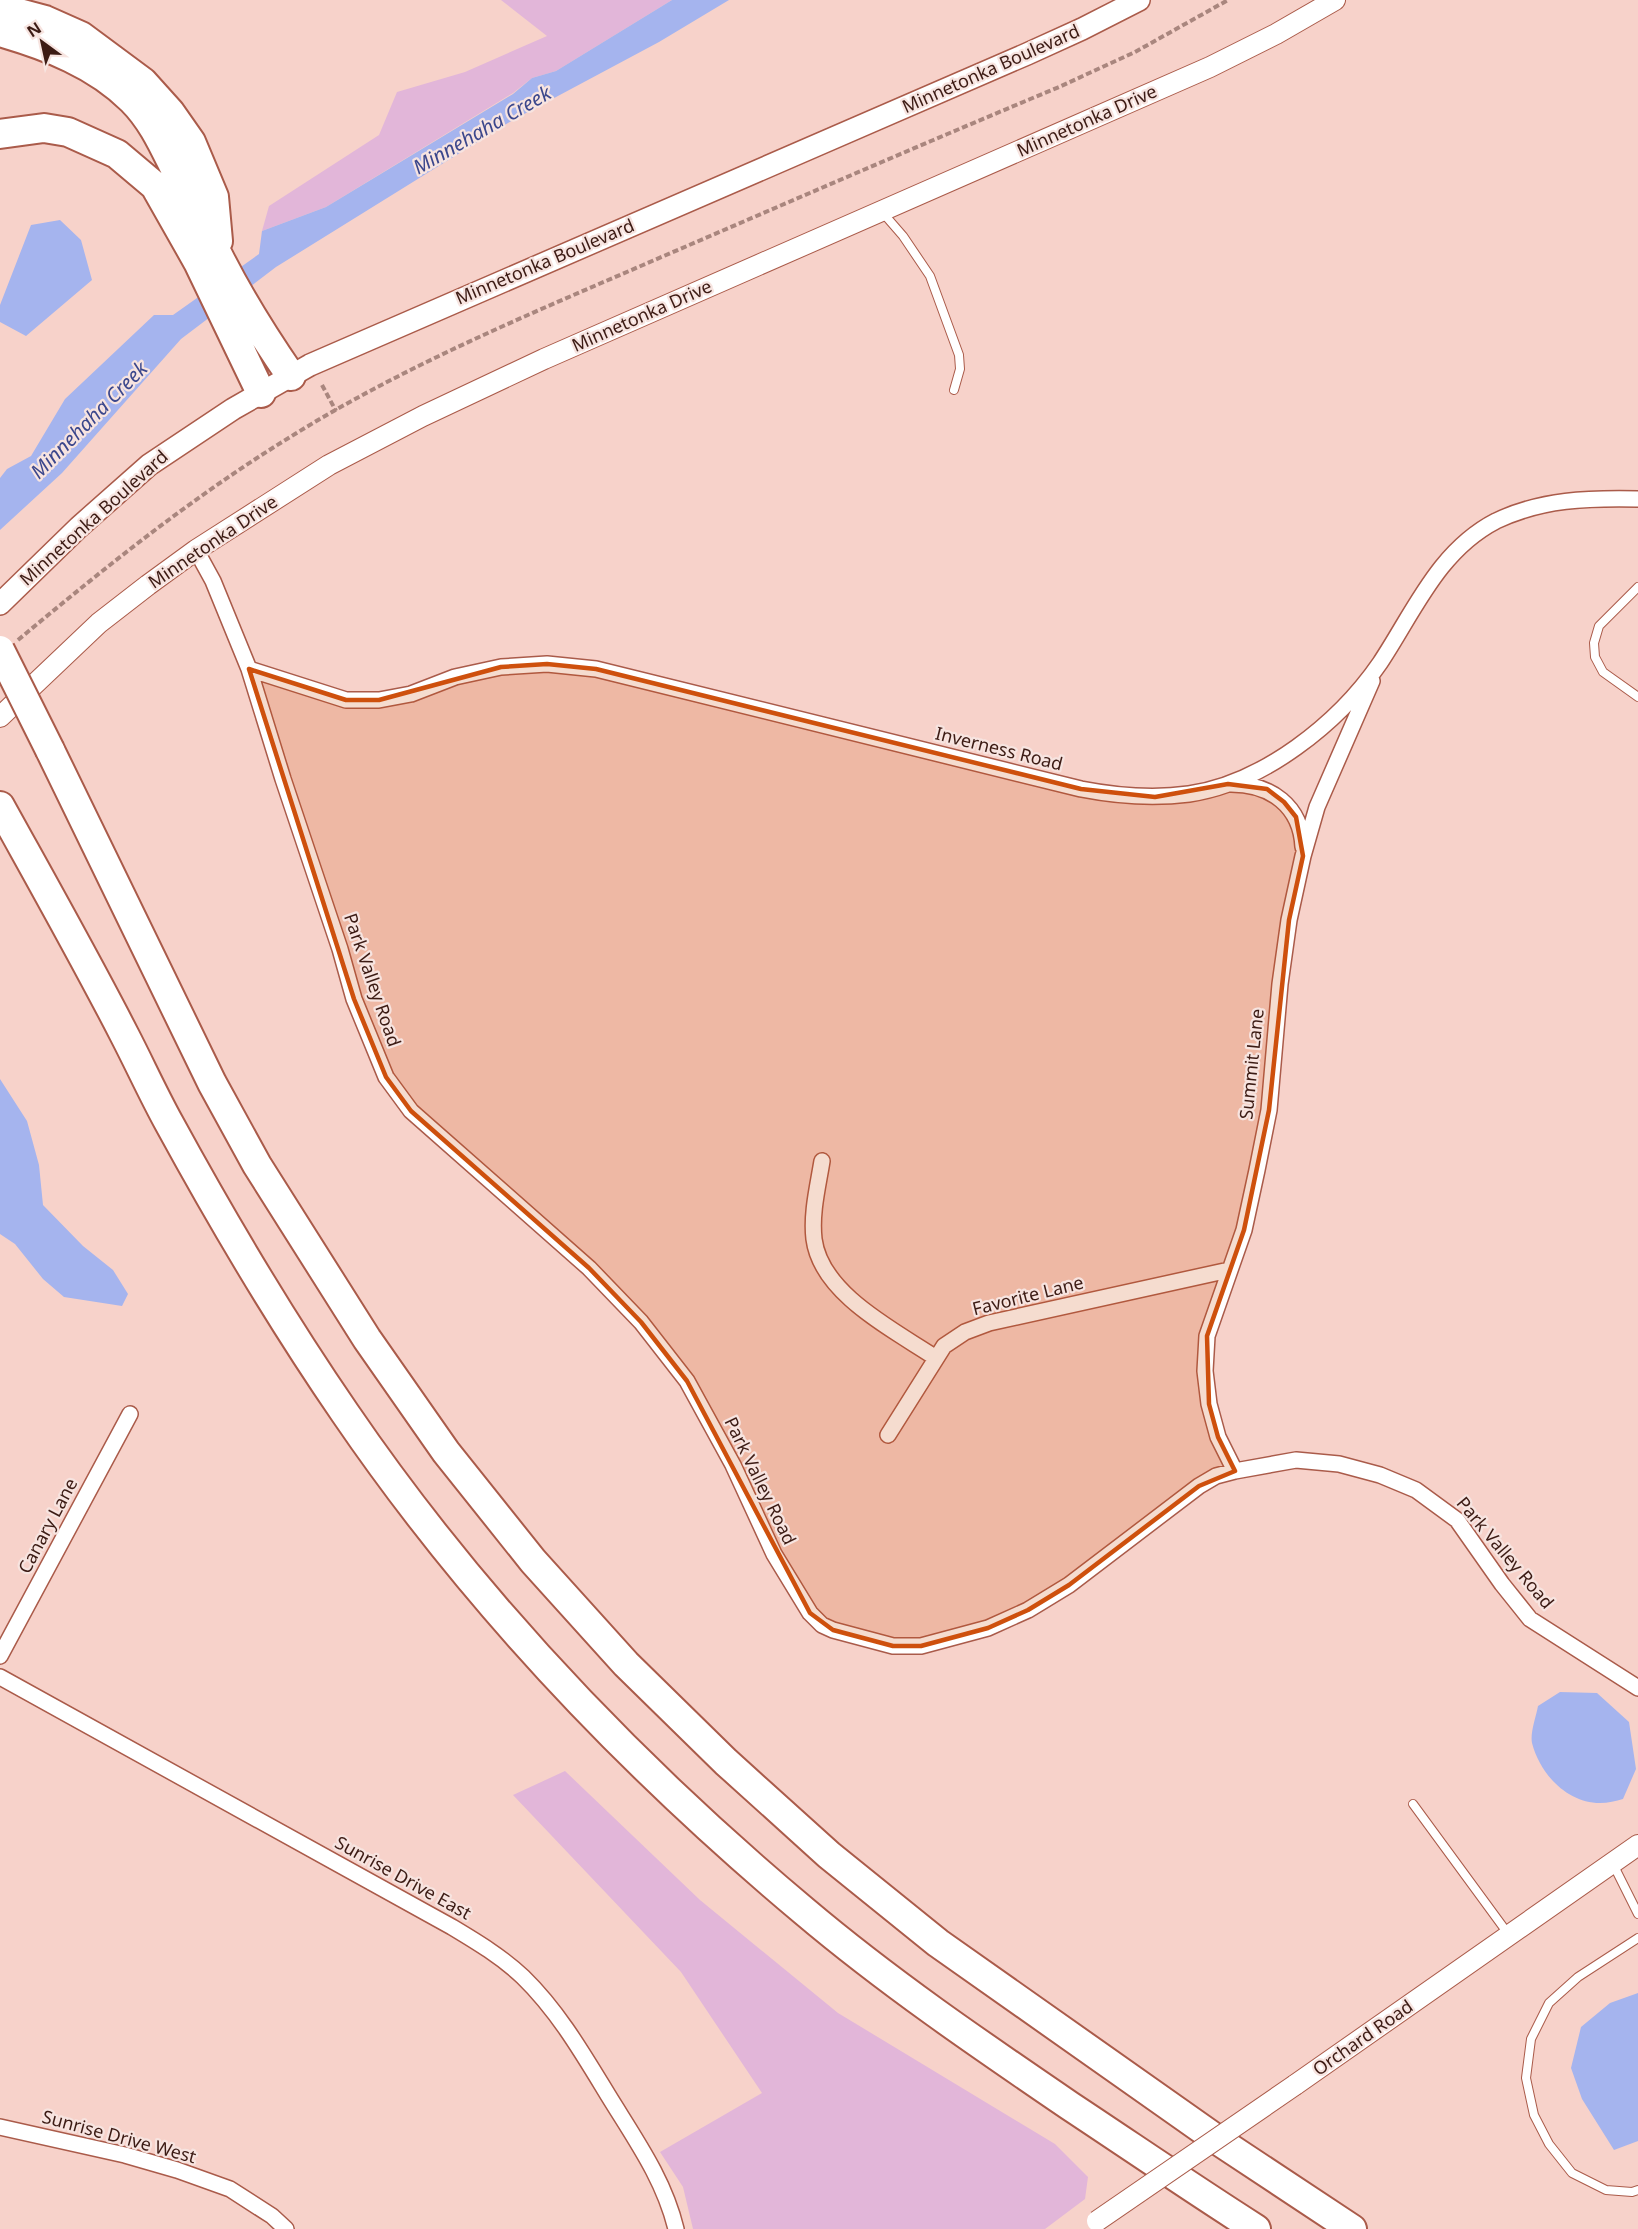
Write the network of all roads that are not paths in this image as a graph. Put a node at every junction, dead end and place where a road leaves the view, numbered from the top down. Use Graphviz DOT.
graph roads {
  1 [pos="1139,0"];
  2 [pos="1335,0"];
  3 [pos="0,8"];
  4 [pos="0,32"];
  5 [pos="0,134"];
  6 [pos="882,212"];
  7 [pos="219,258"];
  8 [pos="291,376"];
  9 [pos="954,390"];
  10 [pos="261,393"];
  11 [pos="1638,499"];
  12 [pos="196,550"];
  13 [pos="1638,587"];
  14 [pos="0,604"];
  15 [pos="8,646"];
  16 [pos="1379,664"];
  17 [pos="249,669"];
  18 [pos="1638,697"];
  19 [pos="0,717"];
  20 [pos="1228,784"];
  21 [pos="0,806"];
  22 [pos="1303,856"];
  23 [pos="822,1161"];
  24 [pos="1229,1270"];
  25 [pos="936,1358"];
  26 [pos="130,1414"];
  27 [pos="888,1435"];
  28 [pos="1235,1471"];
  29 [pos="0,1656"];
  30 [pos="0,1677"];
  31 [pos="1638,1688"];
  32 [pos="1413,1804"];
  33 [pos="1638,1845"];
  34 [pos="1612,1863"];
  35 [pos="1638,1914"];
  36 [pos="1510,1936"];
  37 [pos="1638,1938"];
  38 [pos="0,2127"];
  39 [pos="1638,2190"];
  40 [pos="1092,2225"];
  41 [pos="286,2229"];
  42 [pos="676,2229"];
  43 [pos="1256,2229"];
  44 [pos="1352,2229"];
  1 -- 8 [label="main road, Minnetonka Boulevard"];
  2 -- 6 [label="street, Minnetonka Drive"];
  3 -- 7 [label="highway"];
  4 -- 7 [label="highway"];
  5 -- 10 [label="highway"];
  6 -- 9 [label="lane"];
  6 -- 12 [label="street, Minnetonka Drive"];
  7 -- 8 [label="highway"];
  8 -- 10 [label="main road, Minnetonka Boulevard"];
  10 -- 14 [label="main road, Minnetonka Boulevard"];
  11 -- 16 [label="street, Inverness Road"];
  12 -- 17 [label="street, Park Valley Road"];
  12 -- 19 [label="street, Minnetonka Drive"];
  13 -- 18 [label="lane"];
  15 -- 44 [label="highway, bridge"];
  16 -- 20 [label="street, Inverness Road"];
  16 -- 22 [label="street, Summit Lane"];
  17 -- 20 [label="street, Inverness Road"];
  17 -- 28 [label="street, Park Valley Road"];
  20 -- 22 [label="street"];
  21 -- 43 [label="highway"];
  22 -- 24 [label="street, Summit Lane"];
  23 -- 25 [label="street"];
  24 -- 25 [label="street, Favorite Lane"];
  24 -- 28 [label="street, Summit Lane"];
  25 -- 27 [label="street, Favorite Lane"];
  26 -- 29 [label="street, Canary Lane"];
  28 -- 31 [label="street, Park Valley Road"];
  30 -- 42 [label="street, Sunrise Drive East"];
  32 -- 36 [label="lane"];
  33 -- 34 [label="street, Orchard Road"];
  34 -- 35 [label="lane"];
  34 -- 36 [label="street, Orchard Road"];
  36 -- 40 [label="street, Orchard Road, bridge"];
  37 -- 39 [label="lane"];
  38 -- 41 [label="street, Sunrise Drive West"];
}
